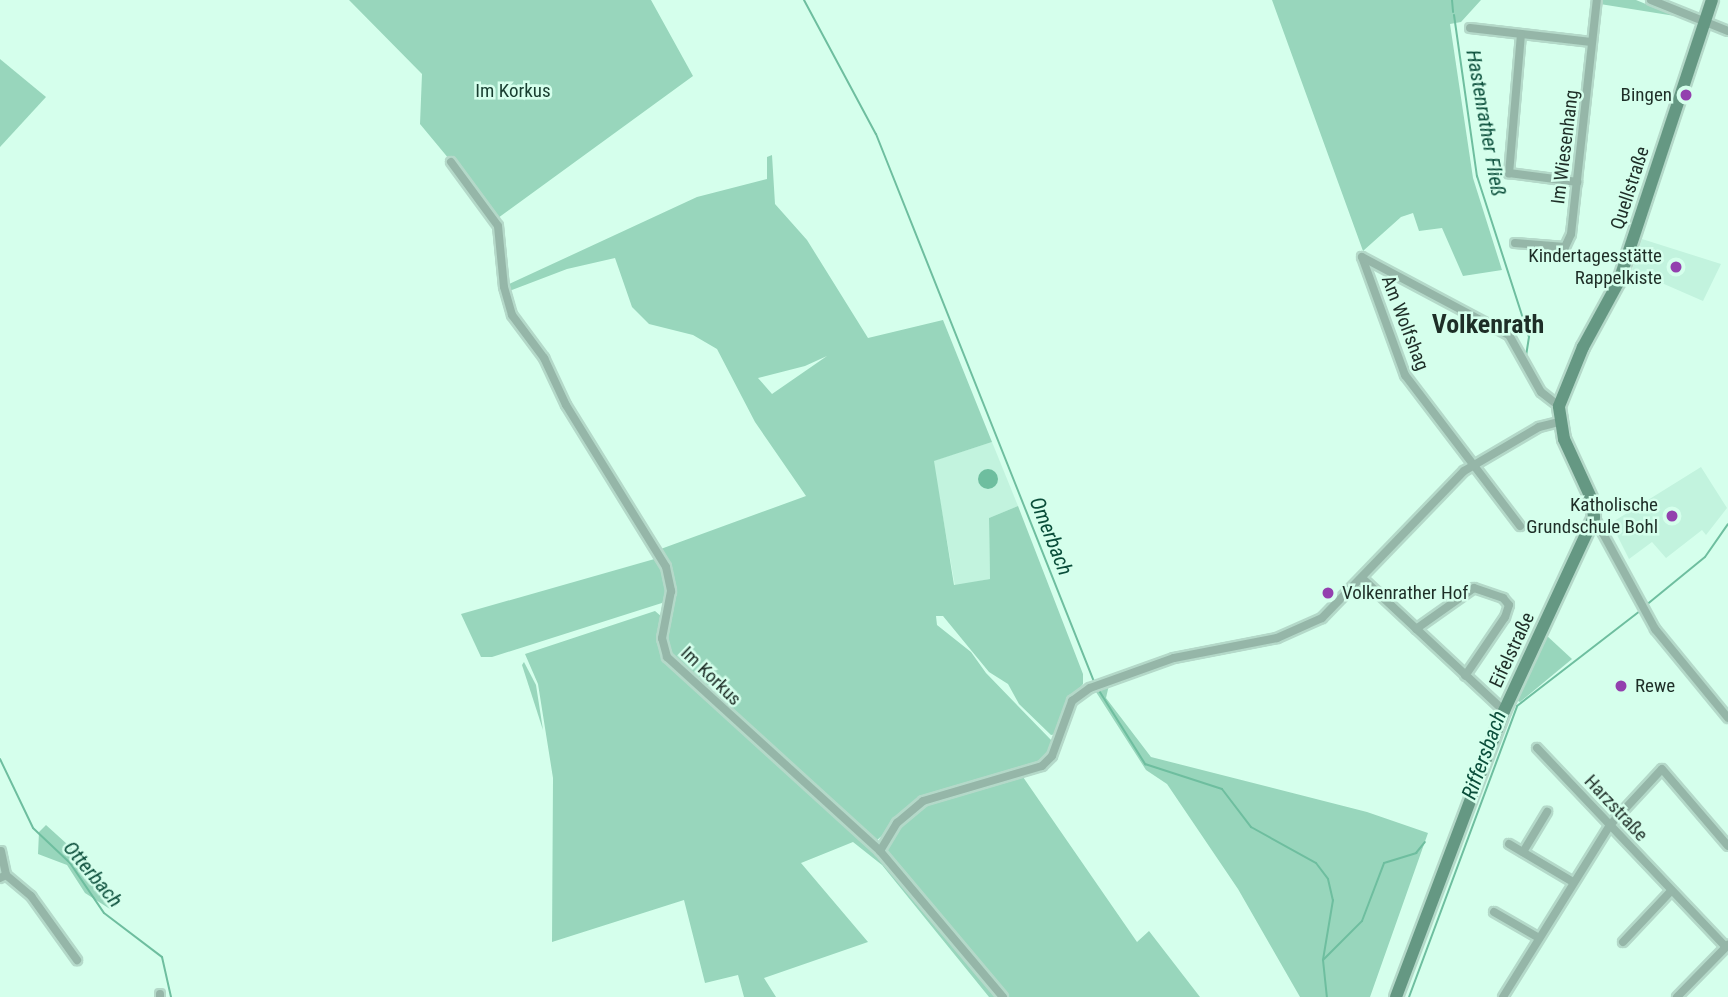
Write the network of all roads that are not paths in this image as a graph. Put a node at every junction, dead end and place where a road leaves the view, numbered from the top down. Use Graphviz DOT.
graph roads {
  1 [pos="1597,0"];
  2 [pos="1651,0"];
  3 [pos="1712,0"];
  4 [pos="1705,22"];
  5 [pos="1470,28"];
  6 [pos="1728,31"];
  7 [pos="1521,34"];
  8 [pos="1591,42"];
  9 [pos="451,162"];
  10 [pos="1577,182"];
  11 [pos="1515,243"];
  12 [pos="1559,405"];
  13 [pos="1559,422"];
  14 [pos="1472,465"];
  15 [pos="1594,517"];
  16 [pos="1520,526"];
  17 [pos="1362,578"];
  18 [pos="1416,629"];
  19 [pos="1465,676"];
  20 [pos="1504,711"];
  21 [pos="1728,718"];
  22 [pos="1536,748"];
  23 [pos="1546,812"];
  24 [pos="1610,825"];
  25 [pos="1509,844"];
  26 [pos="1728,846"];
  27 [pos="1,851"];
  28 [pos="880,851"];
  29 [pos="1523,852"];
  30 [pos="3,877"];
  31 [pos="1573,882"];
  32 [pos="1671,891"];
  33 [pos="1494,912"];
  34 [pos="1539,938"];
  35 [pos="1622,943"];
  36 [pos="1727,946"];
  37 [pos="77,960"];
  38 [pos="1003,997"];
  39 [pos="1396,997"];
  40 [pos="1503,997"];
  41 [pos="1677,997"];
  1 -- 8 [label="street, Im Wiesenhang"];
  2 -- 4 [label="street"];
  3 -- 4 [label="main road, Quellstraße"];
  4 -- 6 [label="street"];
  4 -- 12 [label="main road, Quellstraße"];
  5 -- 7 [label="street"];
  7 -- 8 [label="street"];
  7 -- 10 [label="street"];
  8 -- 10 [label="street, Im Wiesenhang"];
  9 -- 28 [label="street, Im Korkus"];
  10 -- 11 [label="street, Im Wiesenhang"];
  12 -- 13 [label="main road, Quellstraße"];
  12 -- 14 [label="street, Am Wolfshag"];
  13 -- 14 [label="street"];
  13 -- 15 [label="main road"];
  14 -- 16 [label="street, Am Wolfshag"];
  14 -- 17 [label="street"];
  15 -- 20 [label="main road, Eifelstraße"];
  15 -- 21 [label="street"];
  17 -- 18 [label="street"];
  17 -- 28 [label="street"];
  18 -- 19 [label="street"];
  18 -- 19 [label="street"];
  19 -- 20 [label="street"];
  20 -- 39 [label="main road, Eifelstraße"];
  22 -- 24 [label="street, Harzstraße"];
  23 -- 29 [label="street"];
  24 -- 26 [label="street"];
  24 -- 31 [label="street"];
  24 -- 32 [label="street, Harzstraße"];
  25 -- 29 [label="street"];
  27 -- 30 [label="street"];
  28 -- 38 [label="street, Im Korkus"];
  29 -- 31 [label="street"];
  30 -- 37 [label="street"];
  31 -- 34 [label="street"];
  32 -- 35 [label="street"];
  32 -- 36 [label="street, Harzstraße"];
  33 -- 34 [label="street"];
  34 -- 40 [label="street"];
  36 -- 41 [label="street"];
}
